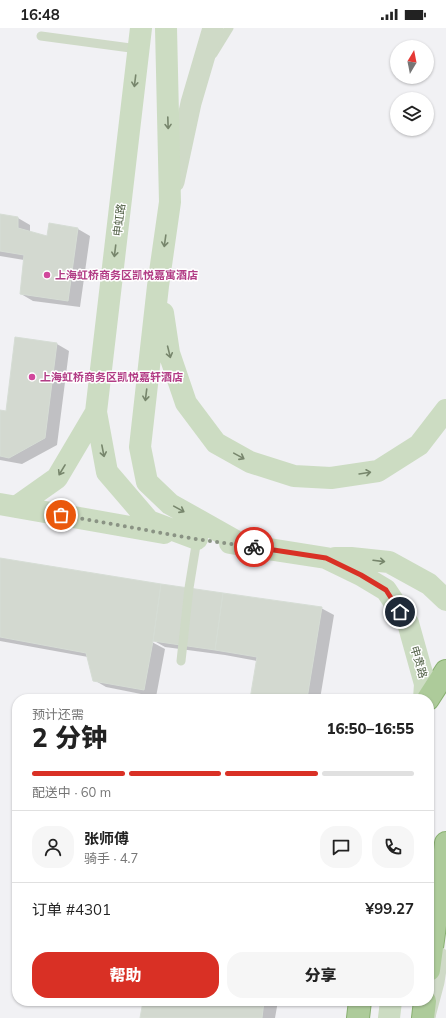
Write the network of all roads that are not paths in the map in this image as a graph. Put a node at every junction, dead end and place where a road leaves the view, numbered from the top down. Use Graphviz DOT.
graph roads {
  1 [pos="141,28"];
  2 [pos="166,28"];
  3 [pos="213,28"];
  4 [pos="229,28"];
  5 [pos="41,36"];
  6 [pos="138,49"];
  7 [pos="198,80"];
  8 [pos="170,202"];
  9 [pos="158,286"];
  10 [pos="446,410"];
  11 [pos="96,412"];
  12 [pos="8,506"];
  13 [pos="196,539"];
  14 [pos="243,545"];
  15 [pos="326,558"];
  16 [pos="446,600"];
  17 [pos="181,661"];
  18 [pos="446,671"];
  19 [pos="424,694"];
  20 [pos="431,694"];
  21 [pos="446,843"];
  22 [pos="446,922"];
  23 [pos="434,933"];
  24 [pos="434,991"];
  25 [pos="359,1006"];
  26 [pos="390,1006"];
  27 [pos="424,1006"];
  28 [pos="430,1006"];
  29 [pos="358,1018"];
  30 [pos="389,1018"];
  31 [pos="422,1018"];
  32 [pos="426,1018"];
  1 -- 6 [label="main road, 申虹路"];
  2 -- 8 [label="main road, one-way"];
  3 -- 7 [label="street"];
  4 -- 7 [label="lane"];
  5 -- 6 [label="lane"];
  6 -- 11 [label="main road, 申虹路, one-way"];
  7 -- 8 [label="street"];
  8 -- 9 [label="main road, one-way"];
  9 -- 10 [label="main road, one-way"];
  9 -- 14 [label="main road, one-way"];
  11 -- 12 [label="main road, 申虹路, one-way"];
  11 -- 13 [label="main road, 申虹路, one-way"];
  12 -- 13 [label="main road"];
  13 -- 14 [label="main road, 申贵路"];
  13 -- 17 [label="lane"];
  14 -- 15 [label="main road, 申贵路"];
  15 -- 16 [label="main road, one-way"];
  15 -- 19 [label="main road, 申贵路"];
  18 -- 20 [label="highway"];
  21 -- 23 [label="highway"];
  22 -- 24 [label="street"];
  25 -- 29 [label="highway"];
  26 -- 30 [label="main road"];
  27 -- 31 [label="highway"];
  28 -- 32 [label="street"];
}
